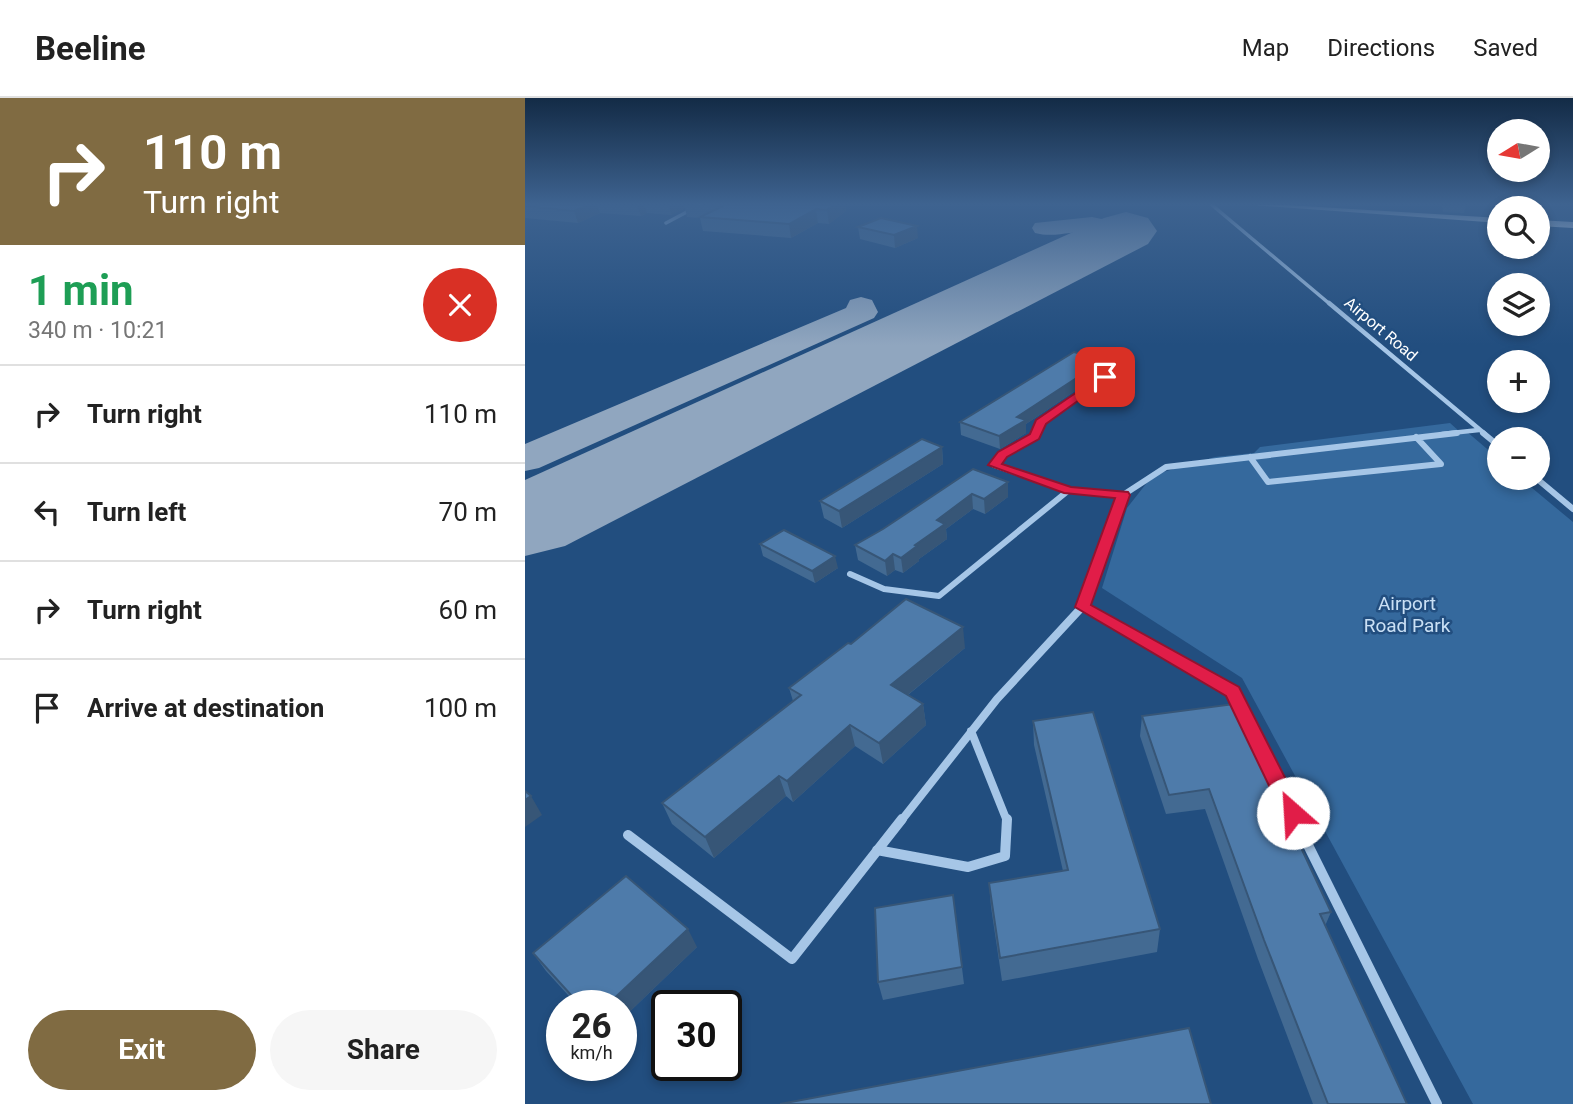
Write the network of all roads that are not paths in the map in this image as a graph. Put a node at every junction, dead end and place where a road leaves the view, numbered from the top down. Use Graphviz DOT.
graph roads {
  1 [pos="1268,252"];
  2 [pos="1105,377"];
  3 [pos="1479,430"];
  4 [pos="1487,436"];
  5 [pos="1416,438"];
  6 [pos="1250,457"];
  7 [pos="1550,490"];
  8 [pos="1069,491"];
  9 [pos="1123,495"];
  10 [pos="1573,509"];
  11 [pos="850,573"];
  12 [pos="1083,607"];
  13 [pos="971,731"];
  14 [pos="628,835"];
  15 [pos="877,850"];
  16 [pos="1437,1104"];
  1 -- 3 [label="street, Airport Road"];
  2 -- 8 [label="street"];
  3 -- 4 [label="street, Airport Road"];
  3 -- 5 [label="street"];
  5 -- 6 [label="street"];
  5 -- 6 [label="street"];
  6 -- 9 [label="street"];
  7 -- 10 [label="street"];
  8 -- 9 [label="street"];
  8 -- 11 [label="street"];
  9 -- 12 [label="street"];
  12 -- 13 [label="street"];
  12 -- 16 [label="street"];
  13 -- 15 [label="street"];
  13 -- 15 [label="street"];
  14 -- 15 [label="street"];
}
